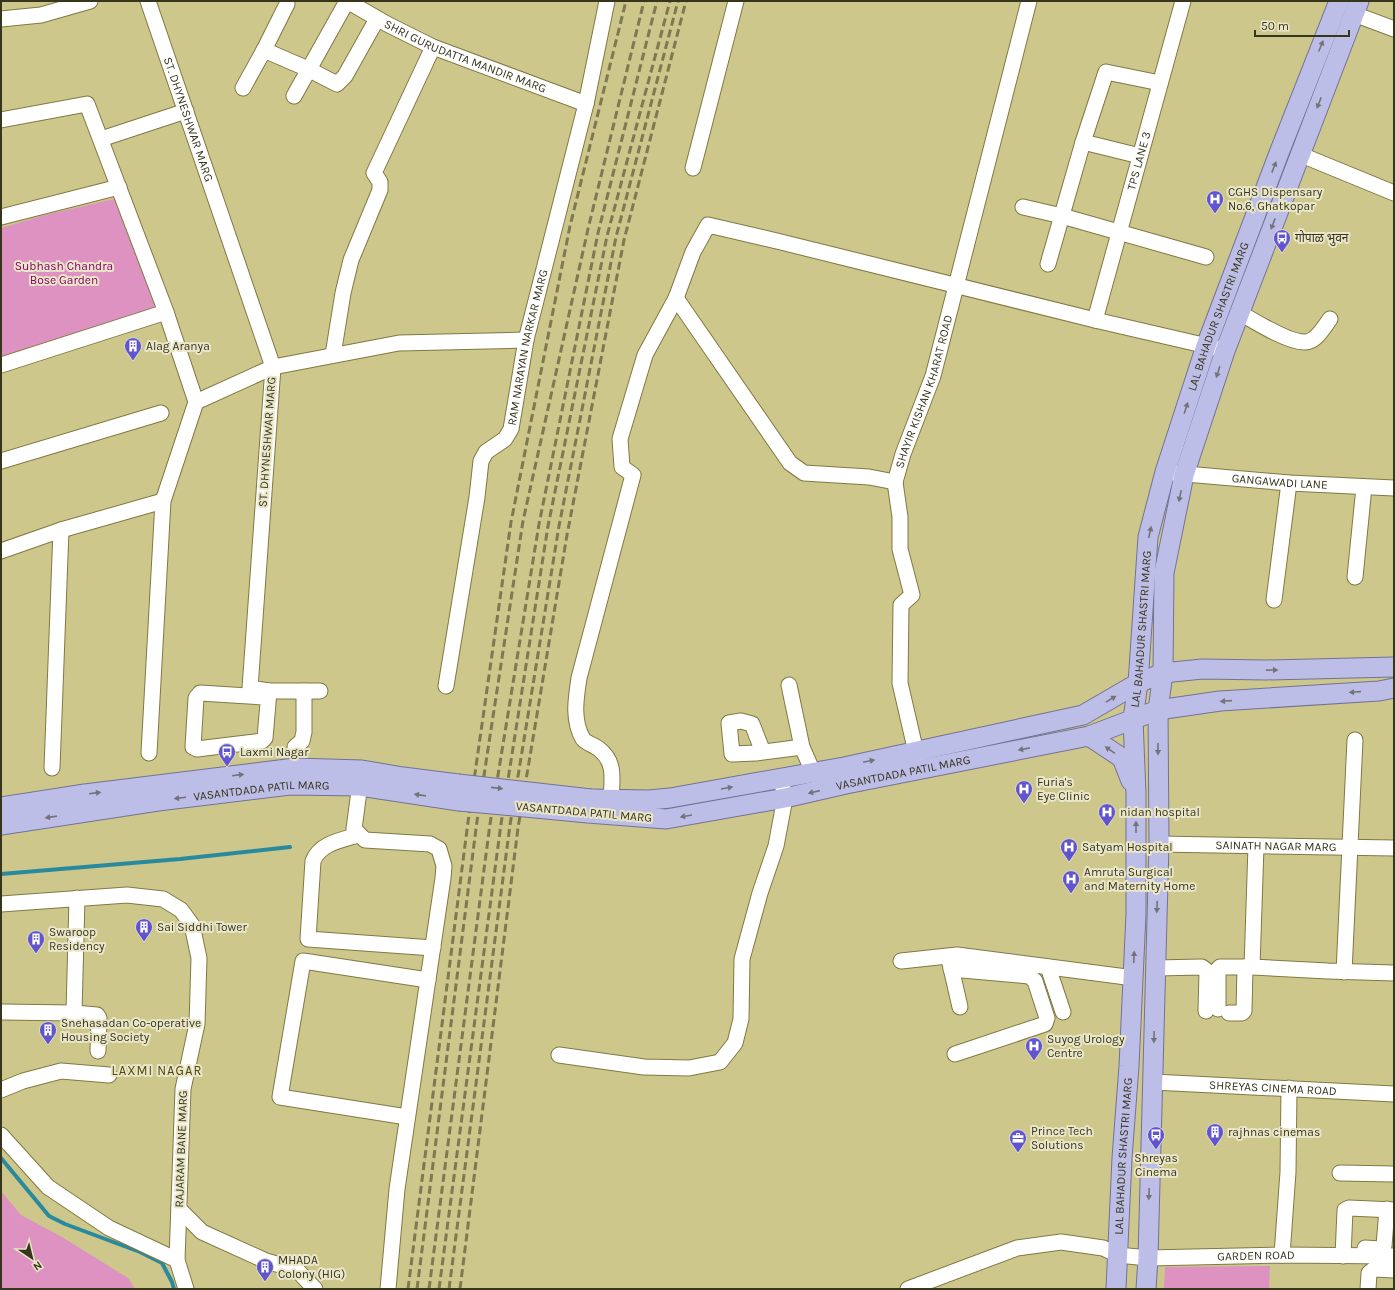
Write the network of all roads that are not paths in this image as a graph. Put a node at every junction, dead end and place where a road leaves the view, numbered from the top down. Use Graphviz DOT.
graph roads {
  1 [pos="90,1"];
  2 [pos="148,1"];
  3 [pos="347,1"];
  4 [pos="607,1"];
  5 [pos="736,1"];
  6 [pos="1029,1"];
  7 [pos="1183,1"];
  8 [pos="1339,1"];
  9 [pos="287,4"];
  10 [pos="1356,7"];
  11 [pos="40,8"];
  12 [pos="1,13"];
  13 [pos="377,18"];
  14 [pos="1,19"];
  15 [pos="1394,28"];
  16 [pos="433,47"];
  17 [pos="264,50"];
  18 [pos="308,69"];
  19 [pos="1160,83"];
  20 [pos="243,88"];
  21 [pos="294,96"];
  22 [pos="586,104"];
  23 [pos="186,111"];
  24 [pos="1,120"];
  25 [pos="101,139"];
  26 [pos="1083,142"];
  27 [pos="1299,154"];
  28 [pos="1140,156"];
  29 [pos="693,168"];
  30 [pos="119,187"];
  31 [pos="1394,194"];
  32 [pos="1023,207"];
  33 [pos="1062,216"];
  34 [pos="1,217"];
  35 [pos="1119,233"];
  36 [pos="1206,257"];
  37 [pos="1048,264"];
  38 [pos="957,285"];
  39 [pos="676,298"];
  40 [pos="166,312"];
  41 [pos="1240,313"];
  42 [pos="1330,319"];
  43 [pos="1095,320"];
  44 [pos="526,340"];
  45 [pos="1206,346"];
  46 [pos="1225,350"];
  47 [pos="333,355"];
  48 [pos="1,365"];
  49 [pos="273,367"];
  50 [pos="196,402"];
  51 [pos="161,413"];
  52 [pos="1,461"];
  53 [pos="1165,472"];
  54 [pos="1184,475"];
  55 [pos="895,482"];
  56 [pos="1289,483"];
  57 [pos="1364,487"];
  58 [pos="1394,488"];
  59 [pos="163,502"];
  60 [pos="61,530"];
  61 [pos="1,551"];
  62 [pos="1355,577"];
  63 [pos="1274,600"];
  64 [pos="1385,668"];
  65 [pos="1163,673"];
  66 [pos="1138,683"];
  67 [pos="789,685"];
  68 [pos="446,686"];
  69 [pos="1386,689"];
  70 [pos="304,691"];
  71 [pos="320,691"];
  72 [pos="250,692"];
  73 [pos="269,694"];
  74 [pos="1158,710"];
  75 [pos="1133,719"];
  76 [pos="1048,723"];
  77 [pos="1089,736"];
  78 [pos="982,737"];
  79 [pos="1355,740"];
  80 [pos="1052,743"];
  81 [pos="294,747"];
  82 [pos="802,747"];
  83 [pos="916,751"];
  84 [pos="763,752"];
  85 [pos="149,753"];
  86 [pos="985,756"];
  87 [pos="52,768"];
  88 [pos="920,770"];
  89 [pos="813,772"];
  90 [pos="845,776"];
  91 [pos="361,778"];
  92 [pos="781,778"];
  93 [pos="218,785"];
  94 [pos="1136,793"];
  95 [pos="784,798"];
  96 [pos="611,799"];
  97 [pos="582,805"];
  98 [pos="1,807"];
  99 [pos="1,825"];
  100 [pos="358,835"];
  101 [pos="1158,844"];
  102 [pos="1256,846"];
  103 [pos="1350,848"];
  104 [pos="1394,848"];
  105 [pos="77,898"];
  106 [pos="1,904"];
  107 [pos="433,948"];
  108 [pos="901,961"];
  109 [pos="949,963"];
  110 [pos="1048,967"];
  111 [pos="1248,967"];
  112 [pos="1155,968"];
  113 [pos="1344,972"];
  114 [pos="1394,973"];
  115 [pos="1134,978"];
  116 [pos="428,980"];
  117 [pos="960,1007"];
  118 [pos="1218,1011"];
  119 [pos="2,1012"];
  120 [pos="1063,1012"];
  121 [pos="74,1013"];
  122 [pos="98,1051"];
  123 [pos="954,1054"];
  124 [pos="559,1055"];
  125 [pos="108,1075"];
  126 [pos="1153,1082"];
  127 [pos="1290,1088"];
  128 [pos="1,1090"];
  129 [pos="1394,1094"];
  130 [pos="407,1117"];
  131 [pos="1,1135"];
  132 [pos="1340,1173"];
  133 [pos="1394,1174"];
  134 [pos="179,1209"];
  135 [pos="1390,1209"];
  136 [pos="1343,1252"];
  137 [pos="1118,1255"];
  138 [pos="1282,1255"];
  139 [pos="1394,1256"];
  140 [pos="1148,1258"];
  141 [pos="178,1260"];
  142 [pos="1394,1270"];
  143 [pos="186,1289"];
  144 [pos="315,1289"];
  145 [pos="388,1289"];
  146 [pos="908,1289"];
  147 [pos="1116,1289"];
  148 [pos="1146,1289"];
  149 [pos="1368,1289"];
  1 -- 11 [label="street"];
  2 -- 23 [label="street, ST. DHYNESHWAR MARG"];
  3 -- 13 [label="street, SHRI GURUDATTA MANDIR MARG"];
  3 -- 18 [label="street"];
  4 -- 22 [label="street, RAM NARAYAN NARKAR MARG"];
  5 -- 29 [label="street"];
  6 -- 38 [label="street, SHAYIR KISHAN KHARAT ROAD"];
  7 -- 19 [label="street, TPS LANE 3"];
  45 -- 8 [label="main road, LAL BAHADUR SHASTRI MARG, one-way"];
  9 -- 17 [label="street"];
  10 -- 15 [label="street"];
  10 -- 27 [label="main road, LAL BAHADUR SHASTRI MARG, one-way"];
  11 -- 12 [label="street"];
  11 -- 14 [label="street"];
  13 -- 16 [label="street, SHRI GURUDATTA MANDIR MARG"];
  13 -- 18 [label="street"];
  16 -- 22 [label="street, SHRI GURUDATTA MANDIR MARG"];
  16 -- 47 [label="street"];
  17 -- 18 [label="street"];
  17 -- 20 [label="street"];
  18 -- 21 [label="street"];
  19 -- 26 [label="street"];
  19 -- 28 [label="street, TPS LANE 3"];
  22 -- 44 [label="street, RAM NARAYAN NARKAR MARG"];
  23 -- 25 [label="street"];
  23 -- 49 [label="street, ST. DHYNESHWAR MARG"];
  24 -- 25 [label="street"];
  25 -- 30 [label="street"];
  26 -- 28 [label="street"];
  26 -- 33 [label="street"];
  27 -- 31 [label="street"];
  27 -- 41 [label="main road, LAL BAHADUR SHASTRI MARG, one-way"];
  28 -- 35 [label="street, TPS LANE 3"];
  30 -- 34 [label="street"];
  30 -- 40 [label="street"];
  32 -- 33 [label="street"];
  33 -- 35 [label="street"];
  33 -- 37 [label="street"];
  35 -- 36 [label="street"];
  35 -- 43 [label="street, TPS LANE 3"];
  38 -- 39 [label="street"];
  38 -- 43 [label="street"];
  38 -- 55 [label="street, SHAYIR KISHAN KHARAT ROAD"];
  39 -- 55 [label="street, SHAYIR KISHAN KHARAT ROAD"];
  39 -- 96 [label="street"];
  40 -- 48 [label="street"];
  40 -- 50 [label="street"];
  41 -- 42 [label="street"];
  41 -- 46 [label="main road, LAL BAHADUR SHASTRI MARG"];
  43 -- 45 [label="street"];
  44 -- 47 [label="street"];
  44 -- 68 [label="street, RAM NARAYAN NARKAR MARG"];
  45 -- 46 [label="street"];
  53 -- 45 [label="main road, LAL BAHADUR SHASTRI MARG, one-way"];
  46 -- 54 [label="main road, LAL BAHADUR SHASTRI MARG, one-way"];
  47 -- 49 [label="street"];
  49 -- 50 [label="street"];
  49 -- 72 [label="street, ST. DHYNESHWAR MARG"];
  50 -- 59 [label="street"];
  51 -- 52 [label="street"];
  53 -- 54 [label="street, GANGAWADI LANE"];
  66 -- 53 [label="main road, LAL BAHADUR SHASTRI MARG, one-way"];
  54 -- 56 [label="street, GANGAWADI LANE"];
  54 -- 65 [label="main road, LAL BAHADUR SHASTRI MARG, one-way"];
  55 -- 83 [label="street"];
  56 -- 57 [label="street, GANGAWADI LANE"];
  56 -- 63 [label="street"];
  57 -- 58 [label="street, GANGAWADI LANE"];
  57 -- 62 [label="street"];
  59 -- 60 [label="street"];
  59 -- 85 [label="street"];
  60 -- 61 [label="street"];
  60 -- 87 [label="street"];
  65 -- 64 [label="main road, VASANTDADA PATIL MARG, one-way"];
  64 -- 69 [label="main road"];
  65 -- 66 [label="main road, VASANTDADA PATIL MARG"];
  65 -- 74 [label="main road, LAL BAHADUR SHASTRI MARG"];
  66 -- 75 [label="main road, LAL BAHADUR SHASTRI MARG"];
  76 -- 66 [label="main road, VASANTDADA PATIL MARG, one-way"];
  67 -- 82 [label="street"];
  69 -- 74 [label="main road, VASANTDADA PATIL MARG, one-way"];
  70 -- 71 [label="street"];
  70 -- 73 [label="street"];
  70 -- 81 [label="street"];
  72 -- 73 [label="street"];
  72 -- 73 [label="street"];
  74 -- 75 [label="main road, VASANTDADA PATIL MARG"];
  74 -- 101 [label="main road, LAL BAHADUR SHASTRI MARG, one-way"];
  75 -- 77 [label="main road, VASANTDADA PATIL MARG"];
  75 -- 94 [label="main road, LAL BAHADUR SHASTRI MARG"];
  76 -- 78 [label="main road, VASANTDADA PATIL MARG"];
  76 -- 80 [label="main road"];
  77 -- 80 [label="main road, VASANTDADA PATIL MARG"];
  94 -- 77 [label="main road, one-way"];
  78 -- 83 [label="main road, VASANTDADA PATIL MARG"];
  78 -- 86 [label="main road"];
  79 -- 103 [label="street"];
  80 -- 86 [label="main road, VASANTDADA PATIL MARG, one-way"];
  82 -- 84 [label="street"];
  82 -- 89 [label="street"];
  83 -- 88 [label="street"];
  90 -- 83 [label="main road, VASANTDADA PATIL MARG, one-way"];
  86 -- 88 [label="main road, VASANTDADA PATIL MARG"];
  88 -- 90 [label="main road, VASANTDADA PATIL MARG"];
  89 -- 90 [label="main road, VASANTDADA PATIL MARG"];
  89 -- 92 [label="main road, VASANTDADA PATIL MARG"];
  90 -- 95 [label="main road, VASANTDADA PATIL MARG, one-way"];
  91 -- 93 [label="main road, VASANTDADA PATIL MARG"];
  91 -- 97 [label="main road, VASANTDADA PATIL MARG, bridge"];
  91 -- 100 [label="street"];
  92 -- 95 [label="street"];
  96 -- 92 [label="main road, VASANTDADA PATIL MARG, one-way"];
  98 -- 93 [label="main road, VASANTDADA PATIL MARG, one-way"];
  93 -- 99 [label="main road, VASANTDADA PATIL MARG, one-way"];
  115 -- 94 [label="main road, LAL BAHADUR SHASTRI MARG, one-way"];
  95 -- 97 [label="main road, VASANTDADA PATIL MARG, one-way"];
  95 -- 124 [label="street"];
  96 -- 97 [label="main road, VASANTDADA PATIL MARG"];
  100 -- 107 [label="street"];
  100 -- 107 [label="street"];
  101 -- 102 [label="street, SAINATH NAGAR MARG"];
  101 -- 112 [label="main road, LAL BAHADUR SHASTRI MARG, one-way"];
  102 -- 103 [label="street, SAINATH NAGAR MARG"];
  102 -- 111 [label="street"];
  103 -- 104 [label="street, SAINATH NAGAR MARG"];
  103 -- 113 [label="street"];
  105 -- 106 [label="street, RAJARAM BANE MARG"];
  105 -- 121 [label="street"];
  105 -- 134 [label="street, RAJARAM BANE MARG"];
  107 -- 116 [label="street"];
  108 -- 109 [label="street"];
  109 -- 110 [label="street"];
  109 -- 117 [label="street"];
  109 -- 123 [label="street"];
  110 -- 115 [label="street"];
  110 -- 120 [label="street"];
  111 -- 113 [label="street"];
  111 -- 118 [label="street"];
  111 -- 118 [label="street"];
  112 -- 118 [label="street"];
  112 -- 126 [label="main road, LAL BAHADUR SHASTRI MARG, one-way"];
  113 -- 114 [label="street"];
  115 -- 137 [label="main road, LAL BAHADUR SHASTRI MARG"];
  116 -- 130 [label="street"];
  116 -- 130 [label="street"];
  119 -- 121 [label="street"];
  121 -- 122 [label="street"];
  125 -- 128 [label="street"];
  126 -- 127 [label="street, SHREYAS CINEMA ROAD"];
  126 -- 140 [label="main road, LAL BAHADUR SHASTRI MARG, one-way"];
  127 -- 129 [label="street, SHREYAS CINEMA ROAD"];
  127 -- 138 [label="street"];
  130 -- 145 [label="street"];
  131 -- 141 [label="street"];
  132 -- 133 [label="street"];
  134 -- 141 [label="street, RAJARAM BANE MARG"];
  134 -- 144 [label="street"];
  135 -- 136 [label="street"];
  135 -- 136 [label="street"];
  136 -- 138 [label="street, GARDEN ROAD"];
  136 -- 139 [label="street, GARDEN ROAD"];
  137 -- 140 [label="street, GARDEN ROAD"];
  137 -- 146 [label="street, GARDEN ROAD"];
  137 -- 147 [label="main road, LAL BAHADUR SHASTRI MARG"];
  138 -- 140 [label="street, GARDEN ROAD"];
  140 -- 148 [label="main road, LAL BAHADUR SHASTRI MARG"];
  141 -- 143 [label="street, RAJARAM BANE MARG"];
  142 -- 149 [label="street"];
}
